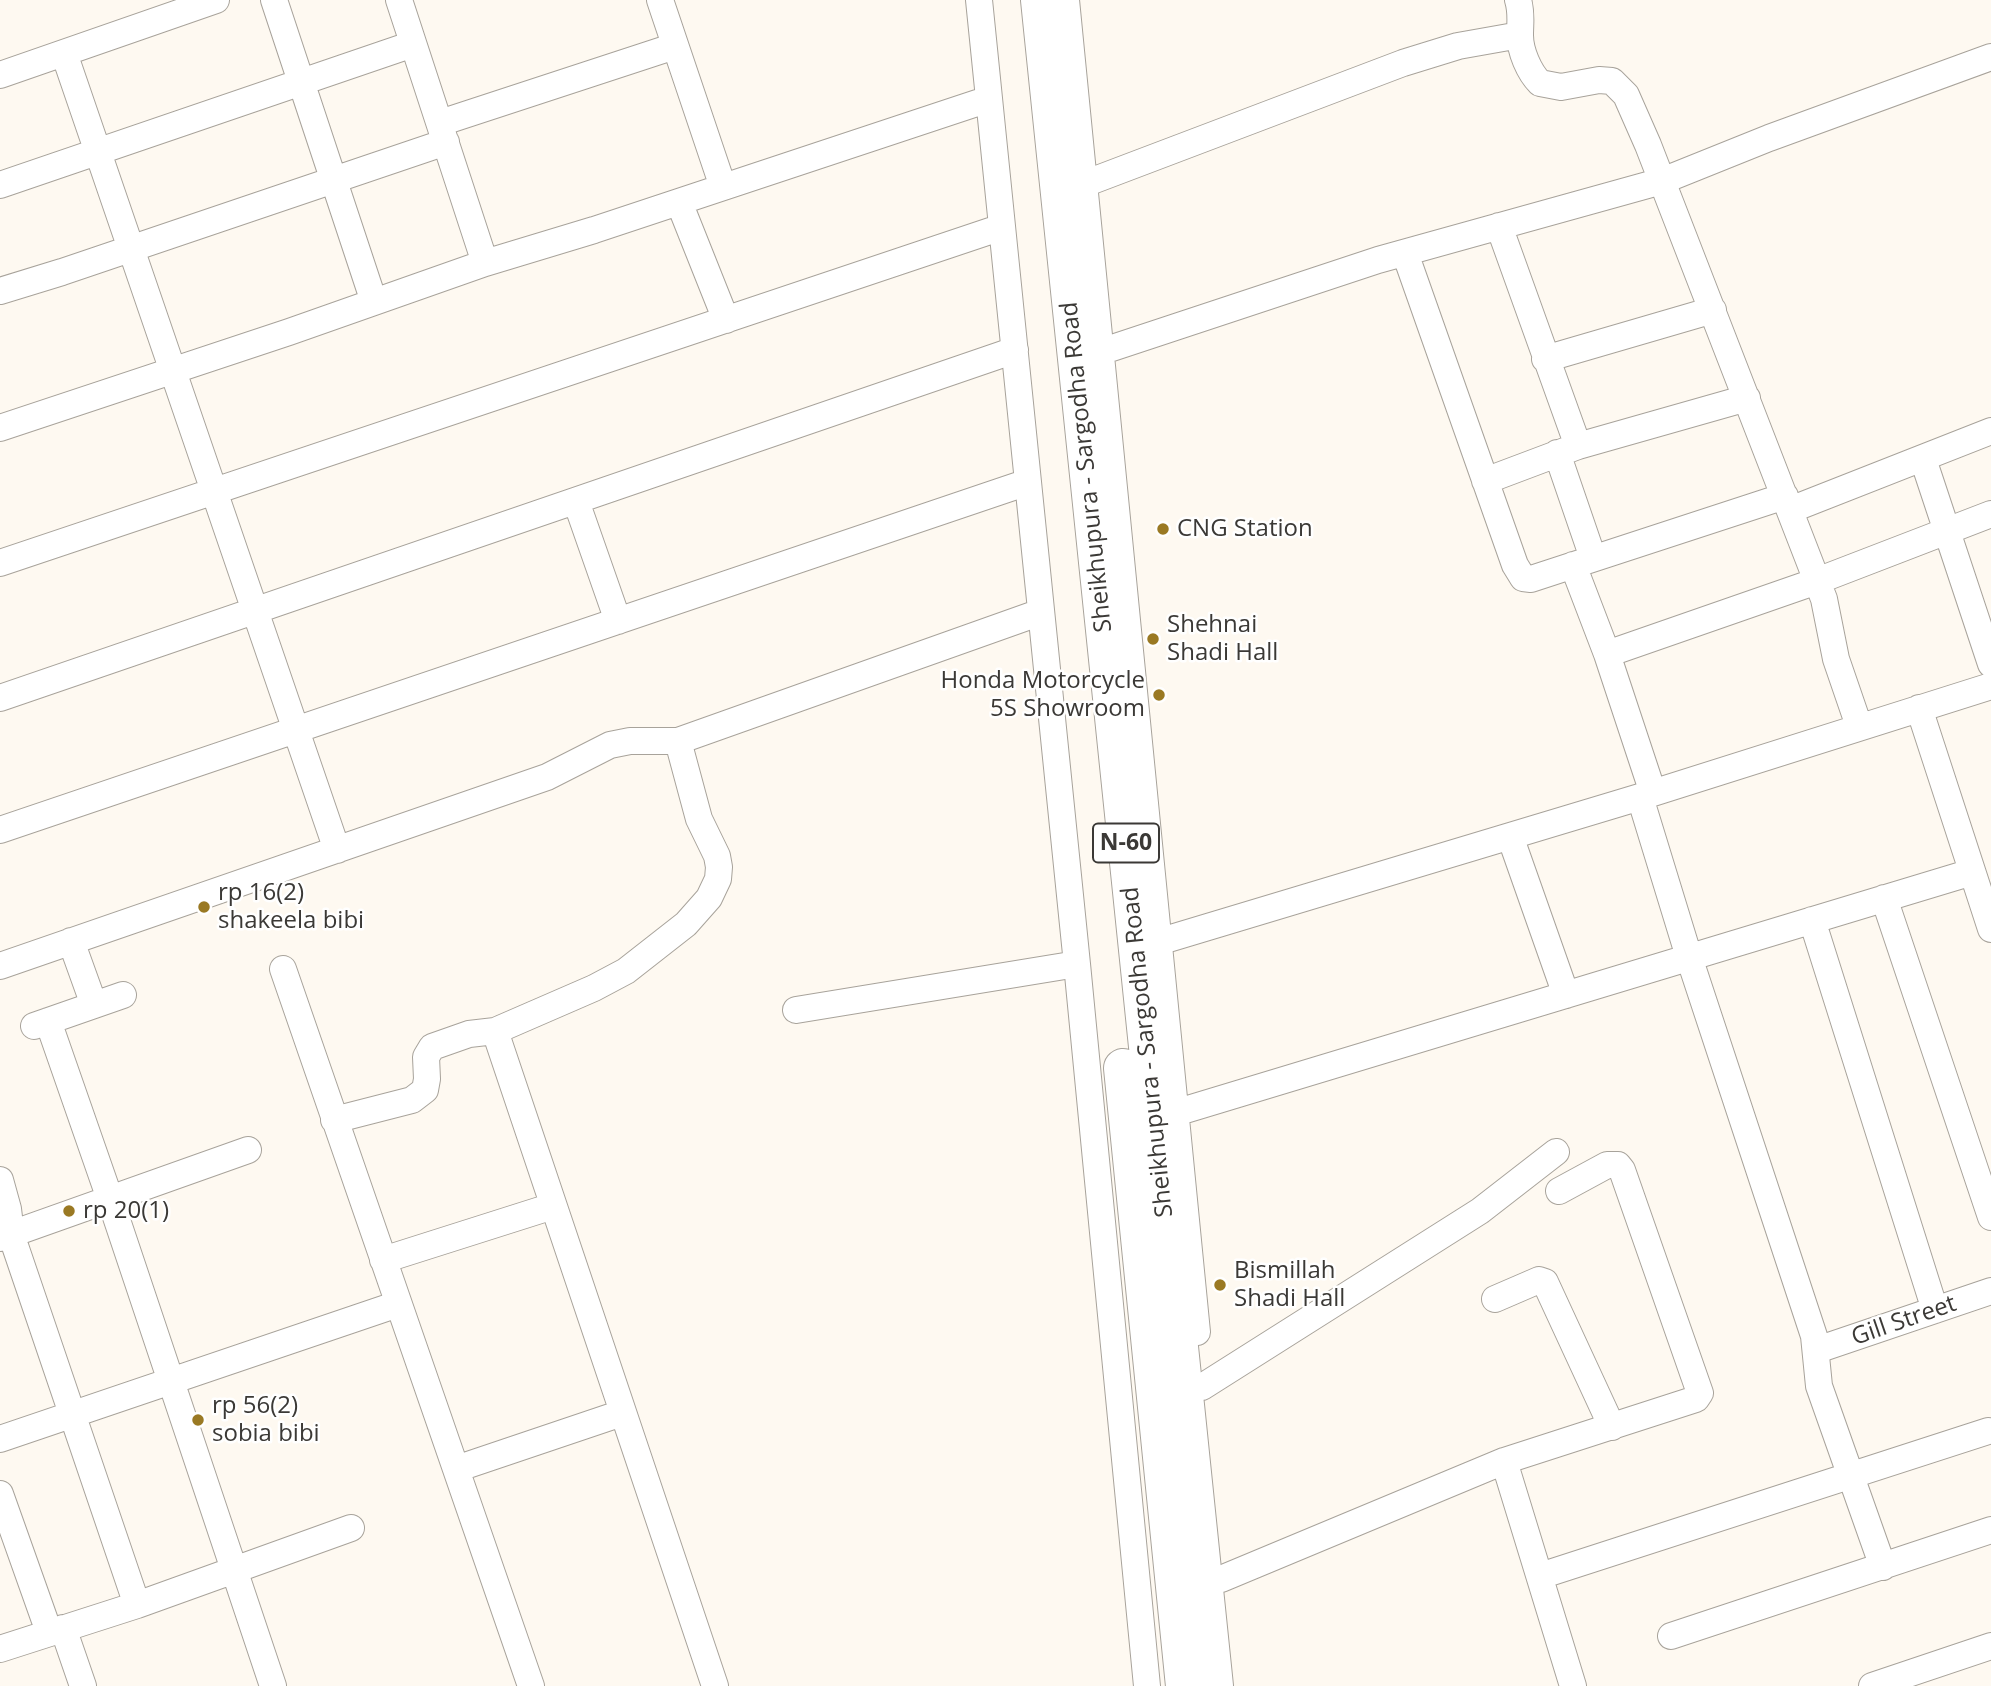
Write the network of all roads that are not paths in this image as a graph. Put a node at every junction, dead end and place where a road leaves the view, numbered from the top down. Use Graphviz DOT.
graph roads {
  1 [pos="216,0"];
  2 [pos="274,0"];
  3 [pos="399,0"];
  4 [pos="660,0"];
  5 [pos="979,0"];
  6 [pos="1014,0"];
  7 [pos="1040,0"];
  8 [pos="1066,0"];
  9 [pos="1518,0"];
  10 [pos="1520,35"];
  11 [pos="413,44"];
  12 [pos="675,46"];
  13 [pos="64,52"];
  14 [pos="1991,57"];
  15 [pos="0,75"];
  16 [pos="301,82"];
  17 [pos="989,99"];
  18 [pos="443,133"];
  19 [pos="98,152"];
  20 [pos="333,180"];
  21 [pos="1662,181"];
  22 [pos="1084,184"];
  23 [pos="0,185"];
  24 [pos="723,187"];
  25 [pos="678,202"];
  26 [pos="1499,226"];
  27 [pos="1002,227"];
  28 [pos="132,249"];
  29 [pos="1405,253"];
  30 [pos="485,263"];
  31 [pos="0,291"];
  32 [pos="374,302"];
  33 [pos="1713,310"];
  34 [pos="726,320"];
  35 [pos="1015,350"];
  36 [pos="1100,352"];
  37 [pos="1545,359"];
  38 [pos="173,371"];
  39 [pos="1747,398"];
  40 [pos="0,428"];
  41 [pos="1991,431"];
  42 [pos="1567,450"];
  43 [pos="1923,459"];
  44 [pos="1485,481"];
  45 [pos="1028,482"];
  46 [pos="213,492"];
  47 [pos="576,501"];
  48 [pos="1787,503"];
  49 [pos="1991,514"];
  50 [pos="1948,532"];
  51 [pos="1583,562"];
  52 [pos="0,563"];
  53 [pos="1817,581"];
  54 [pos="255,611"];
  55 [pos="1041,612"];
  56 [pos="618,621"];
  57 [pos="1607,654"];
  58 [pos="1991,664"];
  59 [pos="1991,686"];
  60 [pos="0,698"];
  61 [pos="1919,708"];
  62 [pos="1858,726"];
  63 [pos="297,730"];
  64 [pos="678,741"];
  65 [pos="1646,795"];
  66 [pos="0,830"];
  67 [pos="1510,836"];
  68 [pos="337,850"];
  69 [pos="1972,872"];
  70 [pos="1884,898"];
  71 [pos="1812,920"];
  72 [pos="1991,929"];
  73 [pos="71,941"];
  74 [pos="1158,942"];
  75 [pos="1689,957"];
  76 [pos="1077,964"];
  77 [pos="0,966"];
  78 [pos="283,970"];
  79 [pos="123,995"];
  80 [pos="1566,995"];
  81 [pos="94,1005"];
  82 [pos="796,1010"];
  83 [pos="495,1031"];
  84 [pos="1175,1113"];
  85 [pos="334,1120"];
  86 [pos="248,1150"];
  87 [pos="1556,1152"];
  88 [pos="0,1181"];
  89 [pos="1559,1191"];
  90 [pos="110,1199"];
  91 [pos="553,1206"];
  92 [pos="1991,1217"];
  93 [pos="5,1236"];
  94 [pos="383,1260"];
  95 [pos="1495,1299"];
  96 [pos="1989,1300"];
  97 [pos="398,1304"];
  98 [pos="1935,1310"];
  99 [pos="1817,1350"];
  100 [pos="172,1382"];
  101 [pos="1202,1387"];
  102 [pos="622,1413"];
  103 [pos="72,1416"];
  104 [pos="1612,1427"];
  105 [pos="1988,1432"];
  106 [pos="0,1439"];
  107 [pos="1504,1461"];
  108 [pos="456,1469"];
  109 [pos="1850,1477"];
  110 [pos="0,1494"];
  111 [pos="351,1528"];
  112 [pos="1991,1530"];
  113 [pos="1883,1567"];
  114 [pos="234,1569"];
  115 [pos="1540,1576"];
  116 [pos="1221,1579"];
  117 [pos="137,1605"];
  118 [pos="56,1630"];
  119 [pos="1671,1636"];
  120 [pos="1991,1646"];
  121 [pos="0,1649"];
  122 [pos="83,1686"];
  123 [pos="273,1686"];
  124 [pos="531,1686"];
  125 [pos="715,1686"];
  126 [pos="1147,1686"];
  127 [pos="1185,1686"];
  128 [pos="1214,1686"];
  129 [pos="1231,1686"];
  130 [pos="1573,1686"];
  131 [pos="1872,1686"];
  1 -- 13 [label="street"];
  2 -- 16 [label="street"];
  3 -- 11 [label="street"];
  4 -- 12 [label="street"];
  5 -- 17 [label="street"];
  6 -- 127 [label="highway, Sheikhupura - Sargodha Road / N-60"];
  7 -- 128 [label="highway, Sheikhupura - Sargodha Road / N-60"];
  8 -- 22 [label="street"];
  9 -- 10 [label="street"];
  10 -- 21 [label="street"];
  10 -- 22 [label="street"];
  11 -- 16 [label="street"];
  11 -- 18 [label="street"];
  12 -- 18 [label="street"];
  12 -- 24 [label="street"];
  13 -- 15 [label="street"];
  13 -- 19 [label="street"];
  14 -- 21 [label="street"];
  16 -- 19 [label="street"];
  16 -- 20 [label="street"];
  17 -- 24 [label="street"];
  17 -- 27 [label="street"];
  18 -- 20 [label="street"];
  18 -- 30 [label="street"];
  19 -- 23 [label="street"];
  19 -- 28 [label="street"];
  20 -- 28 [label="street"];
  20 -- 32 [label="street"];
  21 -- 26 [label="street"];
  21 -- 33 [label="street"];
  22 -- 36 [label="street"];
  24 -- 25 [label="street"];
  25 -- 30 [label="street"];
  25 -- 34 [label="street"];
  26 -- 29 [label="street"];
  26 -- 37 [label="street"];
  27 -- 34 [label="street"];
  27 -- 35 [label="street"];
  28 -- 31 [label="street"];
  28 -- 38 [label="street"];
  29 -- 36 [label="street"];
  29 -- 44 [label="street"];
  30 -- 32 [label="street"];
  32 -- 38 [label="street"];
  33 -- 37 [label="street"];
  33 -- 39 [label="street"];
  34 -- 46 [label="street"];
  35 -- 45 [label="street"];
  35 -- 47 [label="street"];
  36 -- 74 [label="street"];
  37 -- 42 [label="street"];
  38 -- 40 [label="street"];
  38 -- 46 [label="street"];
  39 -- 42 [label="street"];
  39 -- 48 [label="street"];
  41 -- 43 [label="street"];
  42 -- 44 [label="street"];
  42 -- 51 [label="street"];
  43 -- 48 [label="street"];
  43 -- 50 [label="street"];
  44 -- 51 [label="street"];
  45 -- 55 [label="street"];
  45 -- 56 [label="street"];
  46 -- 52 [label="street"];
  46 -- 54 [label="street"];
  47 -- 54 [label="street"];
  47 -- 56 [label="street"];
  48 -- 51 [label="street"];
  48 -- 53 [label="street"];
  49 -- 50 [label="street"];
  50 -- 53 [label="street"];
  50 -- 58 [label="street"];
  51 -- 57 [label="street"];
  53 -- 57 [label="street"];
  53 -- 62 [label="street"];
  54 -- 60 [label="street"];
  54 -- 63 [label="street"];
  55 -- 64 [label="street"];
  55 -- 76 [label="street"];
  56 -- 63 [label="street"];
  57 -- 65 [label="street"];
  59 -- 61 [label="street"];
  61 -- 62 [label="street"];
  61 -- 69 [label="street"];
  62 -- 65 [label="street"];
  63 -- 66 [label="street"];
  63 -- 68 [label="street"];
  64 -- 68 [label="street"];
  64 -- 83 [label="street"];
  65 -- 67 [label="street"];
  65 -- 75 [label="street"];
  67 -- 74 [label="street"];
  67 -- 80 [label="street"];
  68 -- 73 [label="street"];
  69 -- 70 [label="street"];
  69 -- 72 [label="street"];
  70 -- 71 [label="street"];
  70 -- 92 [label="street"];
  71 -- 75 [label="street"];
  71 -- 98 [label="street"];
  73 -- 77 [label="street"];
  73 -- 81 [label="street"];
  74 -- 84 [label="street"];
  75 -- 80 [label="street"];
  75 -- 99 [label="street"];
  76 -- 82 [label="street"];
  76 -- 126 [label="street"];
  78 -- 85 [label="street"];
  79 -- 81 [label="street"];
  80 -- 84 [label="street"];
  81 -- 90 [label="street"];
  83 -- 85 [label="street"];
  83 -- 91 [label="street"];
  84 -- 101 [label="street"];
  85 -- 94 [label="street"];
  86 -- 90 [label="street"];
  87 -- 101 [label="street"];
  88 -- 93 [label="street"];
  89 -- 104 [label="street"];
  90 -- 93 [label="street"];
  90 -- 100 [label="street"];
  91 -- 94 [label="street"];
  91 -- 102 [label="street"];
  93 -- 103 [label="street"];
  94 -- 97 [label="street"];
  95 -- 104 [label="street"];
  96 -- 98 [label="street, Gill Street"];
  97 -- 100 [label="street"];
  97 -- 108 [label="street"];
  98 -- 99 [label="street, Gill Street"];
  99 -- 109 [label="street"];
  100 -- 103 [label="street"];
  100 -- 114 [label="street"];
  101 -- 116 [label="street"];
  102 -- 108 [label="street"];
  102 -- 125 [label="street"];
  103 -- 106 [label="street"];
  103 -- 117 [label="street"];
  104 -- 107 [label="street"];
  105 -- 109 [label="street"];
  107 -- 115 [label="street"];
  107 -- 116 [label="street"];
  108 -- 124 [label="street"];
  109 -- 113 [label="street"];
  109 -- 115 [label="street"];
  110 -- 118 [label="street"];
  111 -- 114 [label="street"];
  112 -- 113 [label="street"];
  113 -- 119 [label="street"];
  114 -- 117 [label="street"];
  114 -- 123 [label="street"];
  115 -- 130 [label="street"];
  116 -- 129 [label="street"];
  117 -- 118 [label="street"];
  118 -- 121 [label="street"];
  118 -- 122 [label="street"];
  120 -- 131 [label="street"];
}
